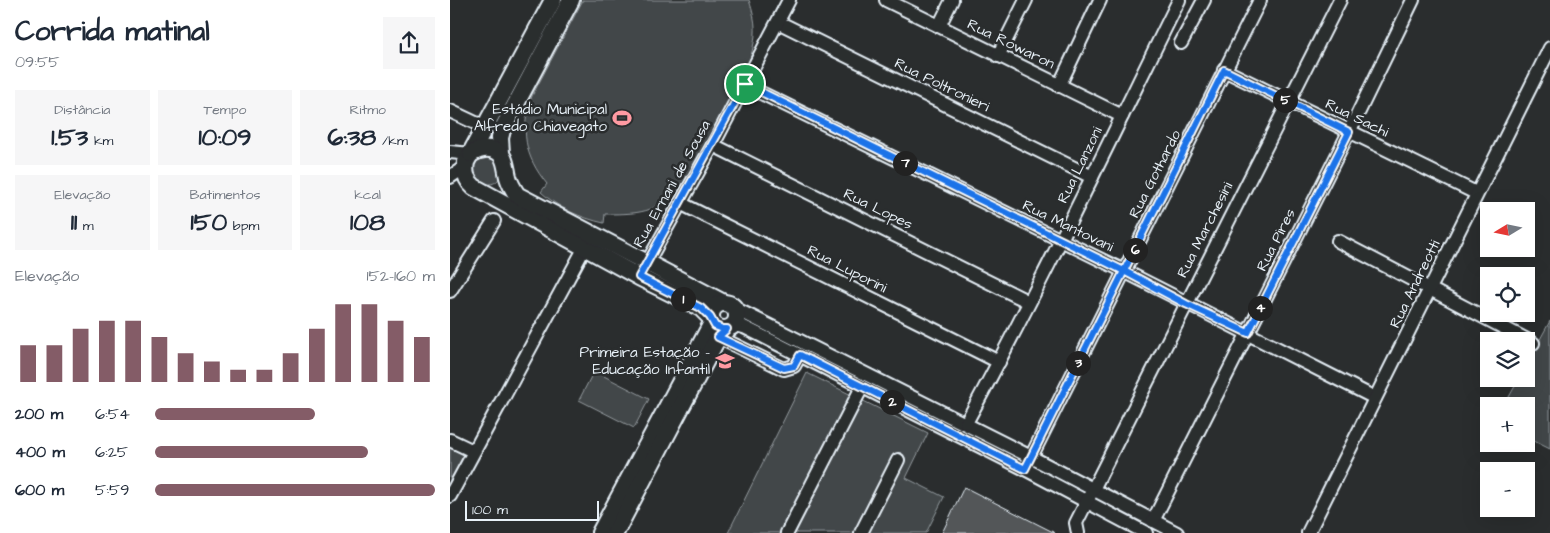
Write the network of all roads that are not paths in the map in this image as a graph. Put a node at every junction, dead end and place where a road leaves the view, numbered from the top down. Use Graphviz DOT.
graph roads {
  1 [pos="553,0"];
  2 [pos="571,0"];
  3 [pos="789,0"];
  4 [pos="886,0"];
  5 [pos="952,0"];
  6 [pos="1026,0"];
  7 [pos="1100,0"];
  8 [pos="1179,0"];
  9 [pos="1204,0"];
  10 [pos="1260,0"];
  11 [pos="1340,0"];
  12 [pos="1413,0"];
  13 [pos="778,22"];
  14 [pos="939,26"];
  15 [pos="1181,42"];
  16 [pos="1550,48"];
  17 [pos="998,56"];
  18 [pos="1224,70"];
  19 [pos="745,84"];
  20 [pos="1059,86"];
  21 [pos="1288,102"];
  22 [pos="450,111"];
  23 [pos="1122,116"];
  24 [pos="484,127"];
  25 [pos="1349,132"];
  26 [pos="712,145"];
  27 [pos="450,152"];
  28 [pos="501,154"];
  29 [pos="461,166"];
  30 [pos="508,176"];
  31 [pos="1092,177"];
  32 [pos="450,181"];
  33 [pos="482,191"];
  34 [pos="1476,193"];
  35 [pos="680,203"];
  36 [pos="494,221"];
  37 [pos="1060,241"];
  38 [pos="1338,241"];
  39 [pos="585,247"];
  40 [pos="643,270"];
  41 [pos="1124,271"];
  42 [pos="1430,290"];
  43 [pos="450,291"];
  44 [pos="1029,302"];
  45 [pos="1186,304"];
  46 [pos="728,305"];
  47 [pos="720,326"];
  48 [pos="1512,332"];
  49 [pos="1248,333"];
  50 [pos="800,355"];
  51 [pos="999,362"];
  52 [pos="862,387"];
  53 [pos="1375,398"];
  54 [pos="966,423"];
  55 [pos="450,440"];
  56 [pos="473,452"];
  57 [pos="1031,457"];
  58 [pos="898,460"];
  59 [pos="1025,469"];
  60 [pos="1094,490"];
  61 [pos="450,496"];
  62 [pos="1087,502"];
  63 [pos="1153,521"];
  64 [pos="600,533"];
  65 [pos="615,533"];
  66 [pos="788,533"];
  67 [pos="861,533"];
  68 [pos="1078,533"];
  69 [pos="1146,533"];
  70 [pos="1177,533"];
  71 [pos="1308,533"];
  1 -- 24 [label="main road"];
  2 -- 28 [label="main road"];
  3 -- 13 [label="street, Rua Ernani de Sousa"];
  4 -- 14 [label="street, Rua Rowaron"];
  5 -- 14 [label="street"];
  6 -- 17 [label="street"];
  7 -- 20 [label="street"];
  8 -- 23 [label="street, Rua Lanzoni"];
  9 -- 15 [label="street"];
  10 -- 18 [label="street, Rua Gothardo"];
  11 -- 21 [label="street, Rua Marchesini"];
  12 -- 25 [label="street, Rua Pires"];
  13 -- 19 [label="street, Rua Ernani de Sousa"];
  13 -- 31 [label="street, Rua Poltronieri"];
  14 -- 17 [label="street, Rua Rowaron"];
  16 -- 34 [label="street, Rua Andreotti"];
  17 -- 20 [label="street, Rua Rowaron"];
  18 -- 21 [label="street, Rua Sachi"];
  18 -- 41 [label="street, Rua Gothardo"];
  19 -- 26 [label="street, Rua Ernani de Sousa"];
  19 -- 37 [label="street, Rua Mantovani"];
  20 -- 23 [label="street, Rua Rowaron"];
  21 -- 25 [label="street, Rua Sachi"];
  21 -- 45 [label="street, Rua Marchesini"];
  22 -- 24 [label="street"];
  23 -- 31 [label="street, Rua Lanzoni"];
  24 -- 29 [label="main road"];
  25 -- 34 [label="street, Rua Sachi"];
  25 -- 49 [label="street, Rua Pires"];
  26 -- 35 [label="street, Rua Ernani de Sousa"];
  26 -- 44 [label="street, Rua Lopes"];
  27 -- 29 [label="street"];
  28 -- 29 [label="main road"];
  28 -- 30 [label="main road"];
  29 -- 32 [label="street"];
  29 -- 33 [label="main road"];
  30 -- 33 [label="main road"];
  30 -- 40 [label="main road"];
  31 -- 37 [label="street, Rua Lanzoni"];
  33 -- 39 [label="main road"];
  34 -- 42 [label="street, Rua Andreotti"];
  35 -- 40 [label="street, Rua Ernani de Sousa"];
  35 -- 51 [label="street, Rua Luporini"];
  36 -- 43 [label="street"];
  37 -- 41 [label="street, Rua Mantovani"];
  37 -- 44 [label="street, Rua Lanzoni"];
  38 -- 42 [label="street"];
  39 -- 40 [label="main road"];
  39 -- 56 [label="street"];
  40 -- 46 [label="main road"];
  40 -- 47 [label="main road"];
  41 -- 45 [label="street, Rua Mantovani"];
  41 -- 57 [label="street, Rua Gothardo"];
  42 -- 48 [label="street"];
  42 -- 53 [label="street, Rua Andreotti"];
  44 -- 51 [label="street, Rua Lanzoni"];
  45 -- 49 [label="street, Rua Mantovani"];
  45 -- 60 [label="street, Rua Marchesini"];
  46 -- 47 [label="main road"];
  46 -- 47 [label="main road"];
  46 -- 54 [label="street"];
  47 -- 50 [label="street"];
  47 -- 50 [label="street"];
  47 -- 64 [label="main road"];
  47 -- 65 [label="main road"];
  49 -- 53 [label="street, Rua Mantovani"];
  49 -- 63 [label="street, Rua Pires"];
  50 -- 52 [label="street"];
  51 -- 54 [label="street, Rua Lanzoni"];
  52 -- 59 [label="street"];
  52 -- 66 [label="street"];
  53 -- 71 [label="street, Rua Andreotti"];
  54 -- 57 [label="street"];
  55 -- 56 [label="street"];
  56 -- 61 [label="street"];
  57 -- 59 [label="street, Rua Gothardo"];
  57 -- 60 [label="street"];
  58 -- 67 [label="street"];
  59 -- 62 [label="street"];
  60 -- 62 [label="street, Rua Marchesini"];
  60 -- 63 [label="street"];
  62 -- 68 [label="street, Rua Marchesini"];
  62 -- 69 [label="street"];
  63 -- 70 [label="street"];
}
